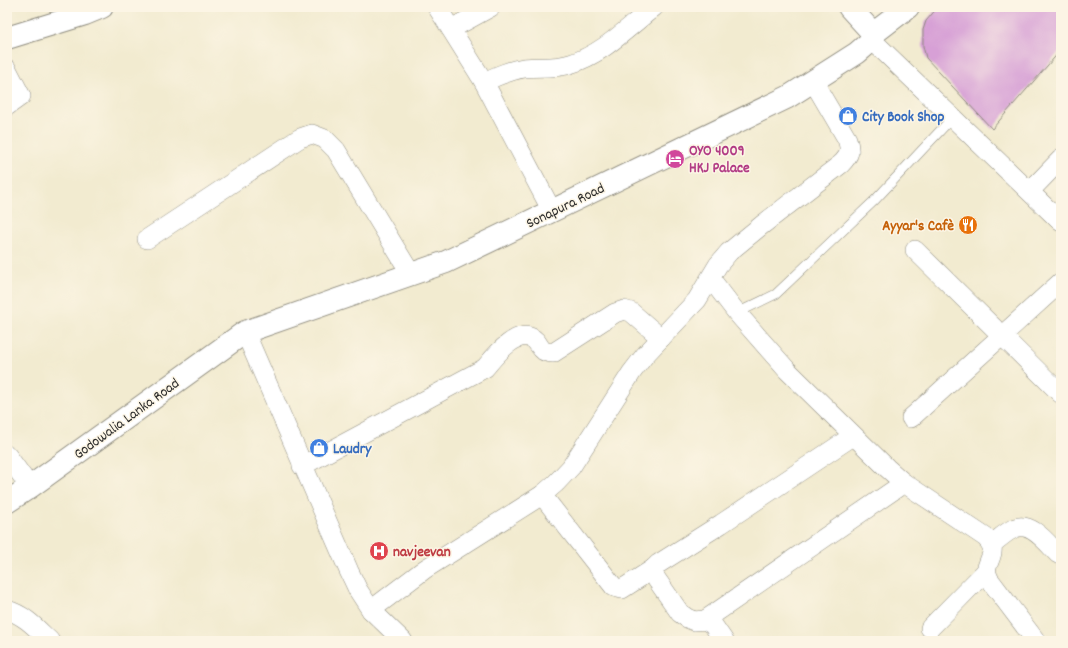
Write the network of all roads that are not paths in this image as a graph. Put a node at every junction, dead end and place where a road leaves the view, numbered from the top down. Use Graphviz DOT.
graph roads {
  1 [pos="102,7"];
  2 [pos="437,7"];
  3 [pos="491,7"];
  4 [pos="849,7"];
  5 [pos="908,7"];
  6 [pos="648,9"];
  7 [pos="451,30"];
  8 [pos="7,38"];
  9 [pos="872,39"];
  10 [pos="7,69"];
  11 [pos="813,81"];
  12 [pos="484,82"];
  13 [pos="7,106"];
  14 [pos="953,117"];
  15 [pos="1061,159"];
  16 [pos="1030,191"];
  17 [pos="552,211"];
  18 [pos="1061,222"];
  19 [pos="147,239"];
  20 [pos="915,250"];
  21 [pos="411,274"];
  22 [pos="711,279"];
  23 [pos="1061,282"];
  24 [pos="737,314"];
  25 [pos="245,332"];
  26 [pos="1002,336"];
  27 [pos="661,338"];
  28 [pos="1061,394"];
  29 [pos="911,418"];
  30 [pos="853,436"];
  31 [pos="7,455"];
  32 [pos="302,466"];
  33 [pos="904,483"];
  34 [pos="30,487"];
  35 [pos="542,495"];
  36 [pos="7,502"];
  37 [pos="992,544"];
  38 [pos="1061,555"];
  39 [pos="653,569"];
  40 [pos="986,572"];
  41 [pos="7,610"];
  42 [pos="371,610"];
  43 [pos="705,620"];
  44 [pos="930,628"];
  45 [pos="50,641"];
  46 [pos="403,641"];
  47 [pos="724,641"];
  48 [pos="1036,641"];
  1 -- 8 [label="street"];
  2 -- 7 [label="street"];
  3 -- 7 [label="street"];
  4 -- 9 [label="street"];
  5 -- 9 [label="street, Sonapura Road"];
  6 -- 12 [label="street"];
  7 -- 12 [label="street"];
  9 -- 11 [label="street, Sonapura Road"];
  9 -- 14 [label="street"];
  10 -- 13 [label="street"];
  11 -- 17 [label="street, Sonapura Road"];
  11 -- 22 [label="street"];
  12 -- 17 [label="street"];
  14 -- 16 [label="street"];
  14 -- 24 [label="lane"];
  15 -- 16 [label="street"];
  16 -- 18 [label="street"];
  17 -- 21 [label="street, Sonapura Road"];
  19 -- 21 [label="street"];
  20 -- 26 [label="street"];
  21 -- 25 [label="street, Sonapura Road"];
  22 -- 24 [label="street"];
  22 -- 27 [label="street"];
  23 -- 26 [label="street"];
  24 -- 30 [label="street"];
  25 -- 32 [label="street"];
  25 -- 34 [label="street, Godowalia Lanka Road"];
  26 -- 28 [label="street"];
  26 -- 29 [label="street"];
  27 -- 32 [label="street"];
  27 -- 35 [label="street"];
  30 -- 33 [label="street"];
  30 -- 39 [label="street"];
  31 -- 34 [label="street"];
  32 -- 42 [label="street"];
  33 -- 37 [label="street"];
  33 -- 43 [label="street"];
  34 -- 36 [label="street, Godowalia Lanka Road"];
  35 -- 39 [label="street"];
  35 -- 42 [label="street"];
  37 -- 38 [label="street"];
  37 -- 40 [label="street"];
  39 -- 43 [label="street"];
  40 -- 44 [label="street"];
  40 -- 48 [label="street"];
  41 -- 45 [label="street"];
  42 -- 46 [label="street"];
  43 -- 47 [label="street"];
}
